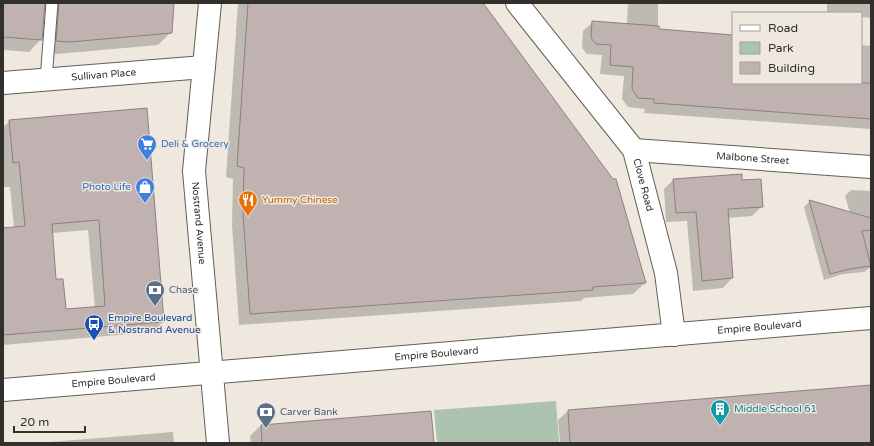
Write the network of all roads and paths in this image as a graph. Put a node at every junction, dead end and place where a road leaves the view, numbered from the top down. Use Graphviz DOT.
graph roads {
  1 [pos="52,3"];
  2 [pos="210,3"];
  3 [pos="517,3"];
  4 [pos="204,67"];
  5 [pos="46,80"];
  6 [pos="3,83"];
  7 [pos="634,150"];
  8 [pos="871,167"];
  9 [pos="871,318"];
  10 [pos="674,334"];
  11 [pos="213,373"];
  12 [pos="3,390"];
  13 [pos="218,443"];
  1 -- 5 [label="lane"];
  2 -- 4 [label="main road, Nostrand Avenue"];
  3 -- 7 [label="main road, Clove Road"];
  4 -- 5 [label="main road, Sullivan Place"];
  4 -- 11 [label="main road, Nostrand Avenue"];
  5 -- 6 [label="main road, Sullivan Place"];
  7 -- 8 [label="main road, Malbone Street"];
  7 -- 10 [label="main road, Clove Road"];
  9 -- 10 [label="main road, Empire Boulevard"];
  10 -- 11 [label="main road, Empire Boulevard"];
  11 -- 12 [label="main road, Empire Boulevard"];
  11 -- 13 [label="main road, Nostrand Avenue"];
}
